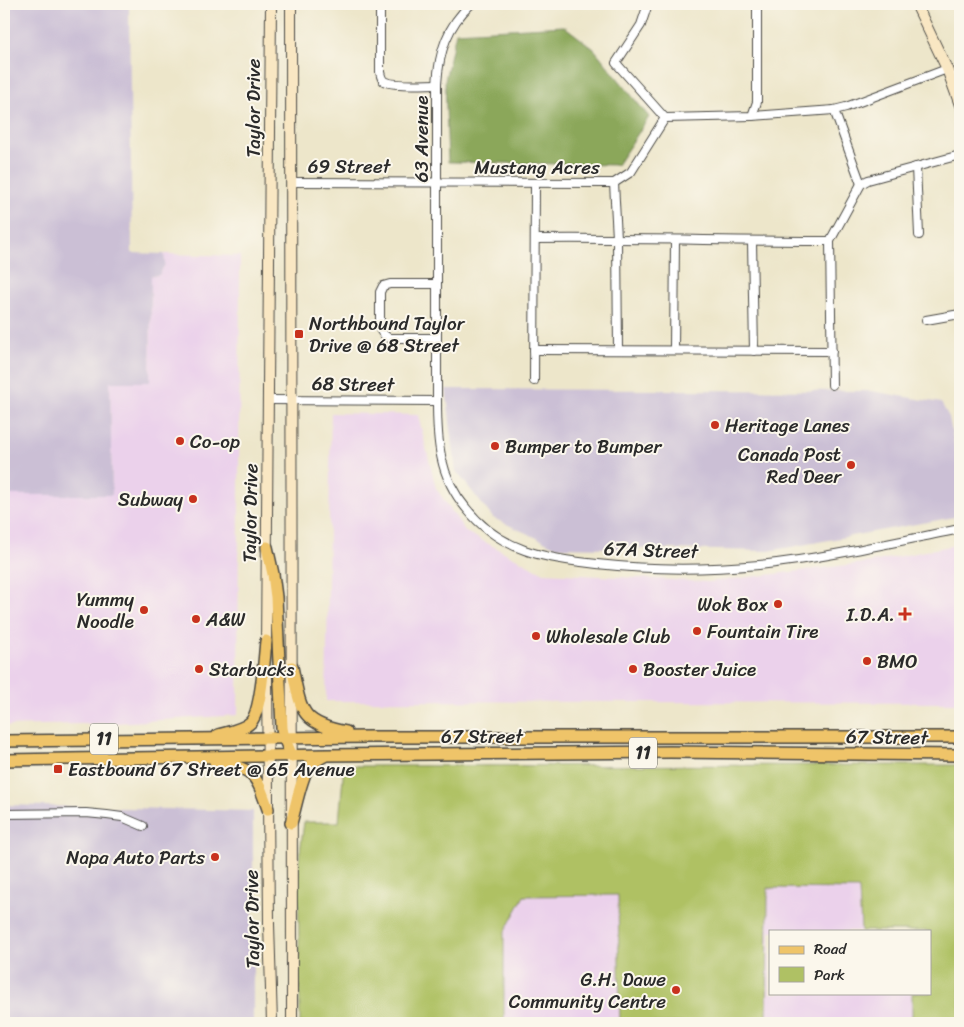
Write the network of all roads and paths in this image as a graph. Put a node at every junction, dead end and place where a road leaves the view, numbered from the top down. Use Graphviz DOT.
graph roads {
  1 [pos="271,4"];
  2 [pos="291,4"];
  3 [pos="380,4"];
  4 [pos="471,4"];
  5 [pos="648,4"];
  6 [pos="757,4"];
  7 [pos="916,4"];
  8 [pos="948,73"];
  9 [pos="960,74"];
  10 [pos="437,84"];
  11 [pos="960,105"];
  12 [pos="834,110"];
  13 [pos="752,116"];
  14 [pos="665,118"];
  15 [pos="960,155"];
  16 [pos="916,167"];
  17 [pos="291,182"];
  18 [pos="437,183"];
  19 [pos="535,183"];
  20 [pos="614,183"];
  21 [pos="861,184"];
  22 [pos="919,235"];
  23 [pos="617,238"];
  24 [pos="535,239"];
  25 [pos="675,240"];
  26 [pos="752,241"];
  27 [pos="830,241"];
  28 [pos="437,284"];
  29 [pos="960,314"];
  30 [pos="926,320"];
  31 [pos="437,338"];
  32 [pos="534,350"];
  33 [pos="618,350"];
  34 [pos="674,350"];
  35 [pos="754,351"];
  36 [pos="832,351"];
  37 [pos="534,381"];
  38 [pos="832,385"];
  39 [pos="269,400"];
  40 [pos="292,400"];
  41 [pos="437,401"];
  42 [pos="960,528"];
  43 [pos="267,547"];
  44 [pos="266,641"];
  45 [pos="292,667"];
  46 [pos="370,737"];
  47 [pos="960,737"];
  48 [pos="267,738"];
  49 [pos="288,738"];
  50 [pos="204,739"];
  51 [pos="4,741"];
  52 [pos="326,755"];
  53 [pos="960,755"];
  54 [pos="292,756"];
  55 [pos="181,757"];
  56 [pos="267,757"];
  57 [pos="4,760"];
  58 [pos="268,809"];
  59 [pos="4,814"];
  60 [pos="291,823"];
  61 [pos="143,826"];
  62 [pos="272,1023"];
  63 [pos="292,1023"];
  1 -- 39 [label="main road, Taylor Drive"];
  2 -- 17 [label="main road, Taylor Drive"];
  3 -- 10 [label="street"];
  4 -- 10 [label="street, 63 Avenue"];
  5 -- 14 [label="street"];
  6 -- 13 [label="street"];
  7 -- 8 [label="main road"];
  8 -- 9 [label="street"];
  8 -- 11 [label="main road"];
  8 -- 12 [label="street"];
  10 -- 18 [label="street, 63 Avenue"];
  12 -- 13 [label="street"];
  12 -- 21 [label="street"];
  13 -- 14 [label="street"];
  14 -- 20 [label="street, Mustang Acres"];
  15 -- 16 [label="street"];
  16 -- 21 [label="street"];
  16 -- 22 [label="street"];
  17 -- 18 [label="street, 69 Street"];
  17 -- 40 [label="main road, Taylor Drive"];
  18 -- 19 [label="street, Mustang Acres"];
  18 -- 28 [label="street, 63 Avenue"];
  19 -- 20 [label="street, Mustang Acres"];
  19 -- 24 [label="street"];
  20 -- 23 [label="street"];
  21 -- 27 [label="street"];
  23 -- 24 [label="street"];
  23 -- 25 [label="street"];
  23 -- 33 [label="street"];
  24 -- 32 [label="street"];
  25 -- 26 [label="street"];
  25 -- 34 [label="street"];
  26 -- 27 [label="street"];
  26 -- 35 [label="street"];
  27 -- 36 [label="street"];
  28 -- 31 [label="street, 63 Avenue"];
  28 -- 31 [label="street"];
  29 -- 30 [label="street"];
  31 -- 41 [label="street, 63 Avenue"];
  32 -- 33 [label="street"];
  32 -- 37 [label="street"];
  33 -- 34 [label="street"];
  34 -- 35 [label="street"];
  35 -- 36 [label="street"];
  36 -- 38 [label="street"];
  39 -- 40 [label="street, 68 Street"];
  39 -- 43 [label="main road, Taylor Drive"];
  40 -- 41 [label="street, 68 Street"];
  40 -- 45 [label="main road, Taylor Drive"];
  41 -- 42 [label="street, 67A Street"];
  43 -- 44 [label="main road, Taylor Drive"];
  43 -- 49 [label="main road"];
  44 -- 48 [label="main road, Taylor Drive"];
  44 -- 50 [label="main road"];
  45 -- 46 [label="main road"];
  45 -- 49 [label="main road, Taylor Drive"];
  46 -- 47 [label="main road, 67 Street / 11"];
  46 -- 49 [label="main road, 67 Street / 11"];
  48 -- 49 [label="main road, 67 Street / 11"];
  48 -- 50 [label="main road, 67 Street / 11"];
  48 -- 56 [label="main road, Taylor Drive"];
  49 -- 54 [label="main road"];
  50 -- 51 [label="main road, 67 Street / 11"];
  52 -- 53 [label="main road, 67 Street / 11"];
  52 -- 54 [label="main road, 67 Street / 11"];
  52 -- 60 [label="main road"];
  54 -- 56 [label="main road, 67 Street / 11"];
  54 -- 60 [label="main road, Taylor Drive"];
  55 -- 56 [label="main road, 67 Street / 11"];
  55 -- 57 [label="main road, 67 Street / 11"];
  55 -- 58 [label="main road"];
  56 -- 58 [label="main road, Taylor Drive"];
  58 -- 62 [label="main road, Taylor Drive"];
  59 -- 61 [label="street"];
  60 -- 63 [label="main road, Taylor Drive"];
}
